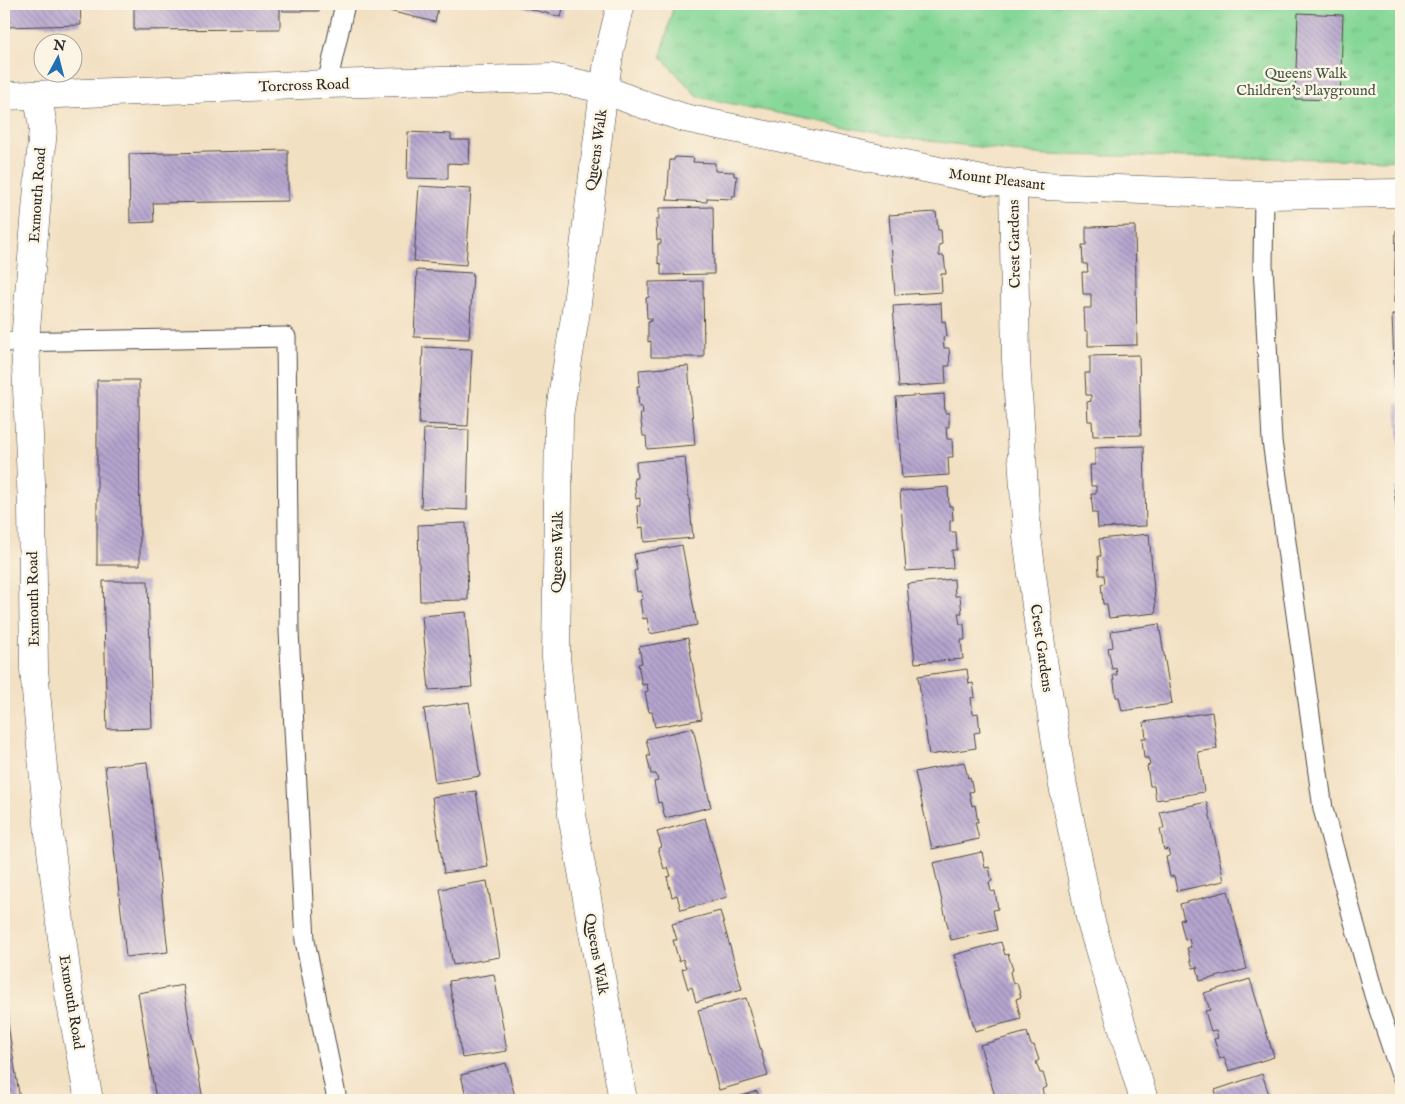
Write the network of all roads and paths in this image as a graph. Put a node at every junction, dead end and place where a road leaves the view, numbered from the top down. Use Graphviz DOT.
graph roads {
  1 [pos="345,4"];
  2 [pos="621,4"];
  3 [pos="327,84"];
  4 [pos="604,89"];
  5 [pos="4,96"];
  6 [pos="38,96"];
  7 [pos="1013,184"];
  8 [pos="1401,193"];
  9 [pos="1264,195"];
  10 [pos="14,341"];
  11 [pos="1401,1075"];
  12 [pos="89,1100"];
  13 [pos="337,1100"];
  14 [pos="623,1100"];
  15 [pos="1144,1100"];
  1 -- 3 [label="lane"];
  2 -- 4 [label="street, Queens Walk"];
  3 -- 4 [label="street, Torcross Road"];
  3 -- 6 [label="street, Torcross Road"];
  4 -- 7 [label="street, Mount Pleasant"];
  4 -- 14 [label="street, Queens Walk"];
  5 -- 6 [label="street, Torcross Road"];
  6 -- 10 [label="street, Exmouth Road"];
  7 -- 9 [label="street, Mount Pleasant"];
  7 -- 15 [label="street, Crest Gardens"];
  8 -- 9 [label="street, Mount Pleasant"];
  9 -- 11 [label="lane"];
  10 -- 12 [label="street, Exmouth Road"];
  10 -- 13 [label="lane"];
}
